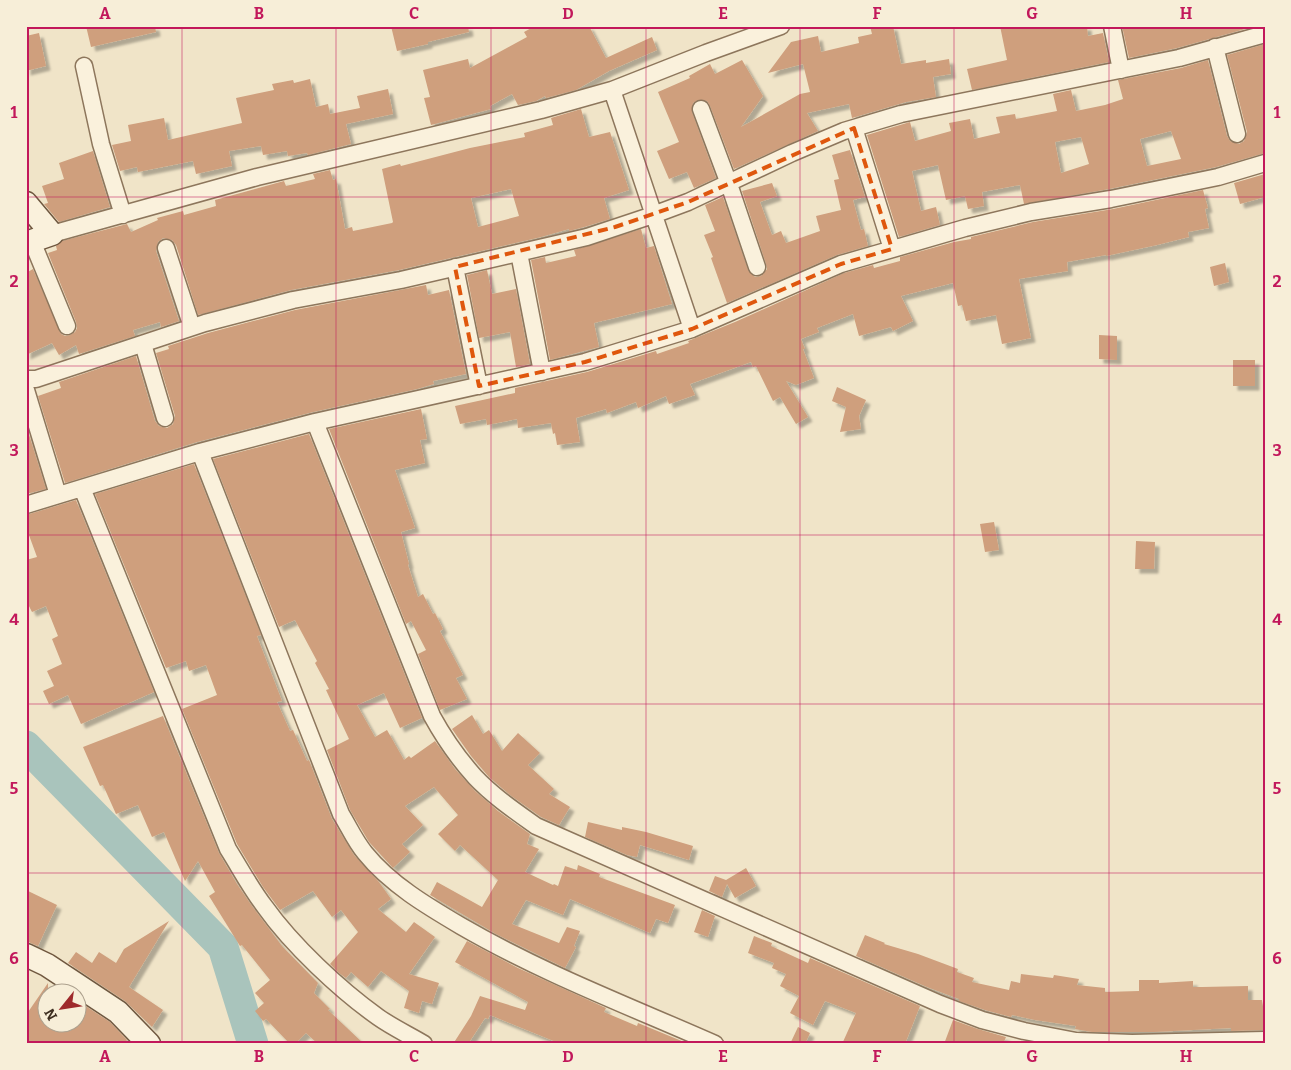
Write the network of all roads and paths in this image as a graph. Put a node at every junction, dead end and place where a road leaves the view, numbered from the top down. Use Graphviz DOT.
graph roads {
  1 [pos="780,26"];
  2 [pos="1112,26"];
  3 [pos="1265,34"];
  4 [pos="1215,47"];
  5 [pos="84,66"];
  6 [pos="1121,70"];
  7 [pos="612,90"];
  8 [pos="701,109"];
  9 [pos="854,128"];
  10 [pos="1237,134"];
  11 [pos="1265,163"];
  12 [pos="729,184"];
  13 [pos="26,202"];
  14 [pos="123,215"];
  15 [pos="654,216"];
  16 [pos="37,240"];
  17 [pos="166,248"];
  18 [pos="892,249"];
  19 [pos="519,253"];
  20 [pos="757,267"];
  21 [pos="455,268"];
  22 [pos="67,326"];
  23 [pos="192,327"];
  24 [pos="692,329"];
  25 [pos="143,344"];
  26 [pos="542,372"];
  27 [pos="26,379"];
  28 [pos="479,386"];
  29 [pos="26,390"];
  30 [pos="165,418"];
  31 [pos="315,422"];
  32 [pos="200,452"];
  33 [pos="82,488"];
  34 [pos="58,495"];
  35 [pos="26,505"];
  36 [pos="26,954"];
  37 [pos="1265,1040"];
  38 [pos="144,1042"];
  39 [pos="1075,1042"];
  40 [pos="424,1044"];
  41 [pos="715,1044"];
  1 -- 7 [label="street"];
  2 -- 6 [label="street"];
  3 -- 4 [label="street"];
  4 -- 6 [label="street"];
  4 -- 10 [label="street"];
  5 -- 14 [label="street"];
  6 -- 9 [label="street"];
  7 -- 14 [label="street"];
  7 -- 15 [label="street"];
  8 -- 12 [label="street"];
  9 -- 12 [label="street"];
  9 -- 18 [label="street"];
  11 -- 18 [label="street"];
  12 -- 15 [label="street"];
  12 -- 20 [label="street"];
  13 -- 16 [label="street"];
  14 -- 16 [label="street"];
  15 -- 19 [label="street"];
  15 -- 24 [label="street"];
  16 -- 22 [label="street"];
  17 -- 23 [label="street"];
  18 -- 24 [label="street"];
  19 -- 21 [label="street"];
  19 -- 26 [label="street"];
  21 -- 23 [label="street"];
  21 -- 28 [label="street"];
  23 -- 25 [label="street"];
  24 -- 26 [label="street"];
  25 -- 27 [label="street"];
  25 -- 30 [label="street"];
  26 -- 28 [label="street"];
  28 -- 31 [label="street"];
  29 -- 34 [label="street"];
  31 -- 32 [label="street"];
  31 -- 39 [label="street"];
  32 -- 33 [label="street"];
  32 -- 41 [label="street"];
  33 -- 34 [label="street"];
  33 -- 40 [label="street"];
  34 -- 35 [label="street"];
  36 -- 38 [label="street"];
  37 -- 39 [label="street"];
}
